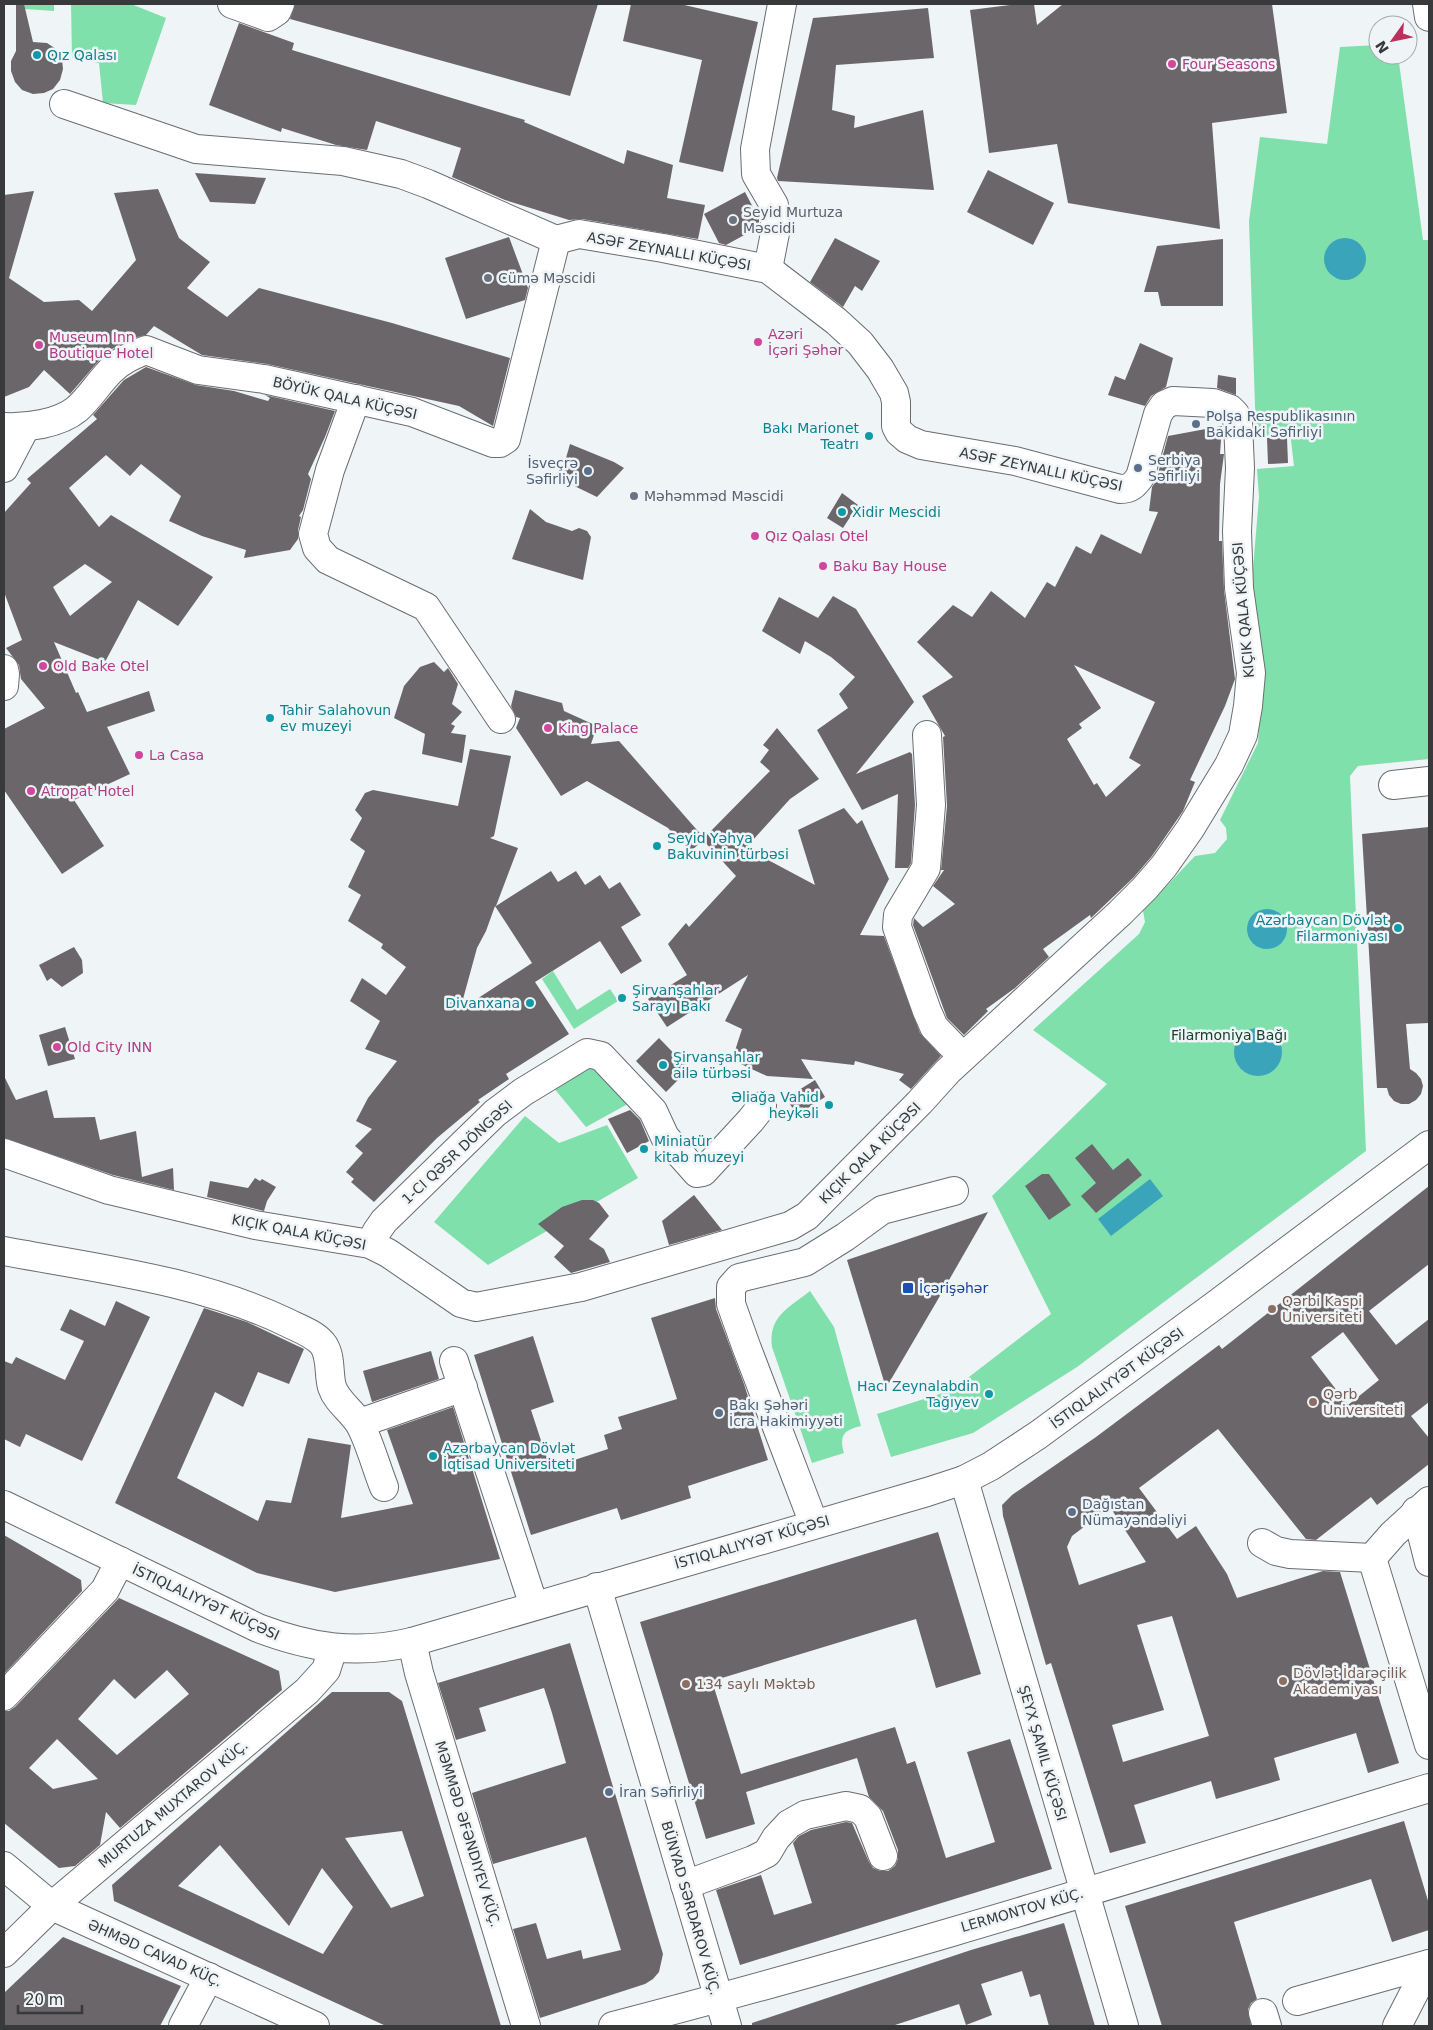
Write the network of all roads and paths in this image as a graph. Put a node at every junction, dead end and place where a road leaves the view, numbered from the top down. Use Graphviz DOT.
graph roads {
  1 [pos="232,4"];
  2 [pos="280,4"];
  3 [pos="782,4"];
  4 [pos="1427,4"];
  5 [pos="1429,17"];
  6 [pos="64,104"];
  7 [pos="556,240"];
  8 [pos="768,269"];
  9 [pos="356,399"];
  10 [pos="14,427"];
  11 [pos="4,468"];
  12 [pos="4,669"];
  13 [pos="4,686"];
  14 [pos="501,719"];
  15 [pos="927,735"];
  16 [pos="1429,781"];
  17 [pos="1393,784"];
  18 [pos="963,1057"];
  19 [pos="762,1106"];
  20 [pos="1429,1145"];
  21 [pos="4,1153"];
  22 [pos="954,1192"];
  23 [pos="370,1244"];
  24 [pos="4,1251"];
  25 [pos="454,1362"];
  26 [pos="463,1387"];
  27 [pos="360,1423"];
  28 [pos="964,1480"];
  29 [pos="384,1487"];
  30 [pos="4,1505"];
  31 [pos="1423,1506"];
  32 [pos="814,1524"];
  33 [pos="1262,1543"];
  34 [pos="1372,1558"];
  35 [pos="120,1561"];
  36 [pos="1429,1562"];
  37 [pos="597,1587"];
  38 [pos="534,1606"];
  39 [pos="412,1642"];
  40 [pos="333,1648"];
  41 [pos="4,1696"];
  42 [pos="1429,1745"];
  43 [pos="1429,1788"];
  44 [pos="883,1856"];
  45 [pos="4,1866"];
  46 [pos="685,1885"];
  47 [pos="1084,1892"];
  48 [pos="52,1906"];
  49 [pos="4,1953"];
  50 [pos="209,1977"];
  51 [pos="718,1999"];
  52 [pos="1297,2001"];
  53 [pos="183,2026"];
  54 [pos="315,2026"];
  55 [pos="526,2026"];
  56 [pos="614,2026"];
  57 [pos="697,2026"];
  58 [pos="727,2026"];
  59 [pos="1124,2026"];
  60 [pos="1398,2026"];
  1 -- 2 [label="street"];
  3 -- 8 [label="street"];
  4 -- 5 [label="street"];
  6 -- 7 [label="street"];
  7 -- 8 [label="street"];
  7 -- 9 [label="street, BÖYÜK QALA KÜÇƏSI"];
  8 -- 18 [label="street, KIÇIK QALA KÜÇƏSI"];
  9 -- 10 [label="street, BÖYÜK QALA KÜÇƏSI"];
  9 -- 14 [label="street"];
  10 -- 11 [label="street"];
  12 -- 13 [label="street"];
  15 -- 18 [label="street"];
  16 -- 17 [label="street"];
  18 -- 23 [label="street, KIÇIK QALA KÜÇƏSI"];
  19 -- 23 [label="street, 1-CI QƏSR DÖNGƏSI"];
  20 -- 28 [label="street, İSTIQLALIYYƏT KÜÇƏSI"];
  21 -- 23 [label="street, KIÇIK QALA KÜÇƏSI"];
  22 -- 32 [label="street"];
  24 -- 27 [label="street"];
  25 -- 26 [label="street"];
  26 -- 27 [label="street"];
  26 -- 38 [label="street"];
  27 -- 29 [label="street"];
  28 -- 32 [label="street, İSTIQLALIYYƏT KÜÇƏSI"];
  28 -- 47 [label="street, ŞEYX ŞAMIL KÜÇƏSI"];
  30 -- 35 [label="street, İSTIQLALIYYƏT KÜÇƏSI"];
  31 -- 34 [label="street"];
  31 -- 36 [label="street"];
  32 -- 37 [label="street, İSTIQLALIYYƏT KÜÇƏSI"];
  33 -- 34 [label="street"];
  34 -- 42 [label="street"];
  35 -- 40 [label="street, İSTIQLALIYYƏT KÜÇƏSI"];
  35 -- 41 [label="street"];
  37 -- 38 [label="street, İSTIQLALIYYƏT KÜÇƏSI"];
  37 -- 46 [label="street, BÜNYAD SƏRDAROV KÜÇ."];
  38 -- 39 [label="street, İSTIQLALIYYƏT KÜÇƏSI"];
  39 -- 40 [label="street, İSTIQLALIYYƏT KÜÇƏSI"];
  39 -- 55 [label="street, MƏMMƏD ƏFƏNDIYEV KÜÇ."];
  40 -- 48 [label="street, MURTUZA MUXTAROV KÜÇ."];
  43 -- 47 [label="street, LERMONTOV KÜÇ."];
  44 -- 46 [label="street"];
  45 -- 48 [label="street, ƏHMƏD CAVAD KÜÇ."];
  46 -- 51 [label="street, BÜNYAD SƏRDAROV KÜÇ."];
  47 -- 51 [label="street, LERMONTOV KÜÇ."];
  47 -- 59 [label="street, ŞEYX ŞAMIL KÜÇƏSI"];
  48 -- 49 [label="street, MURTUZA MUXTAROV KÜÇ."];
  48 -- 50 [label="street, ƏHMƏD CAVAD KÜÇ."];
  50 -- 53 [label="street"];
  50 -- 54 [label="street, ƏHMƏD CAVAD KÜÇ."];
  51 -- 56 [label="street, LERMONTOV KÜÇ."];
  51 -- 57 [label="street"];
  51 -- 58 [label="street, BÜNYAD SƏRDAROV KÜÇ."];
  52 -- 60 [label="street"];
}
